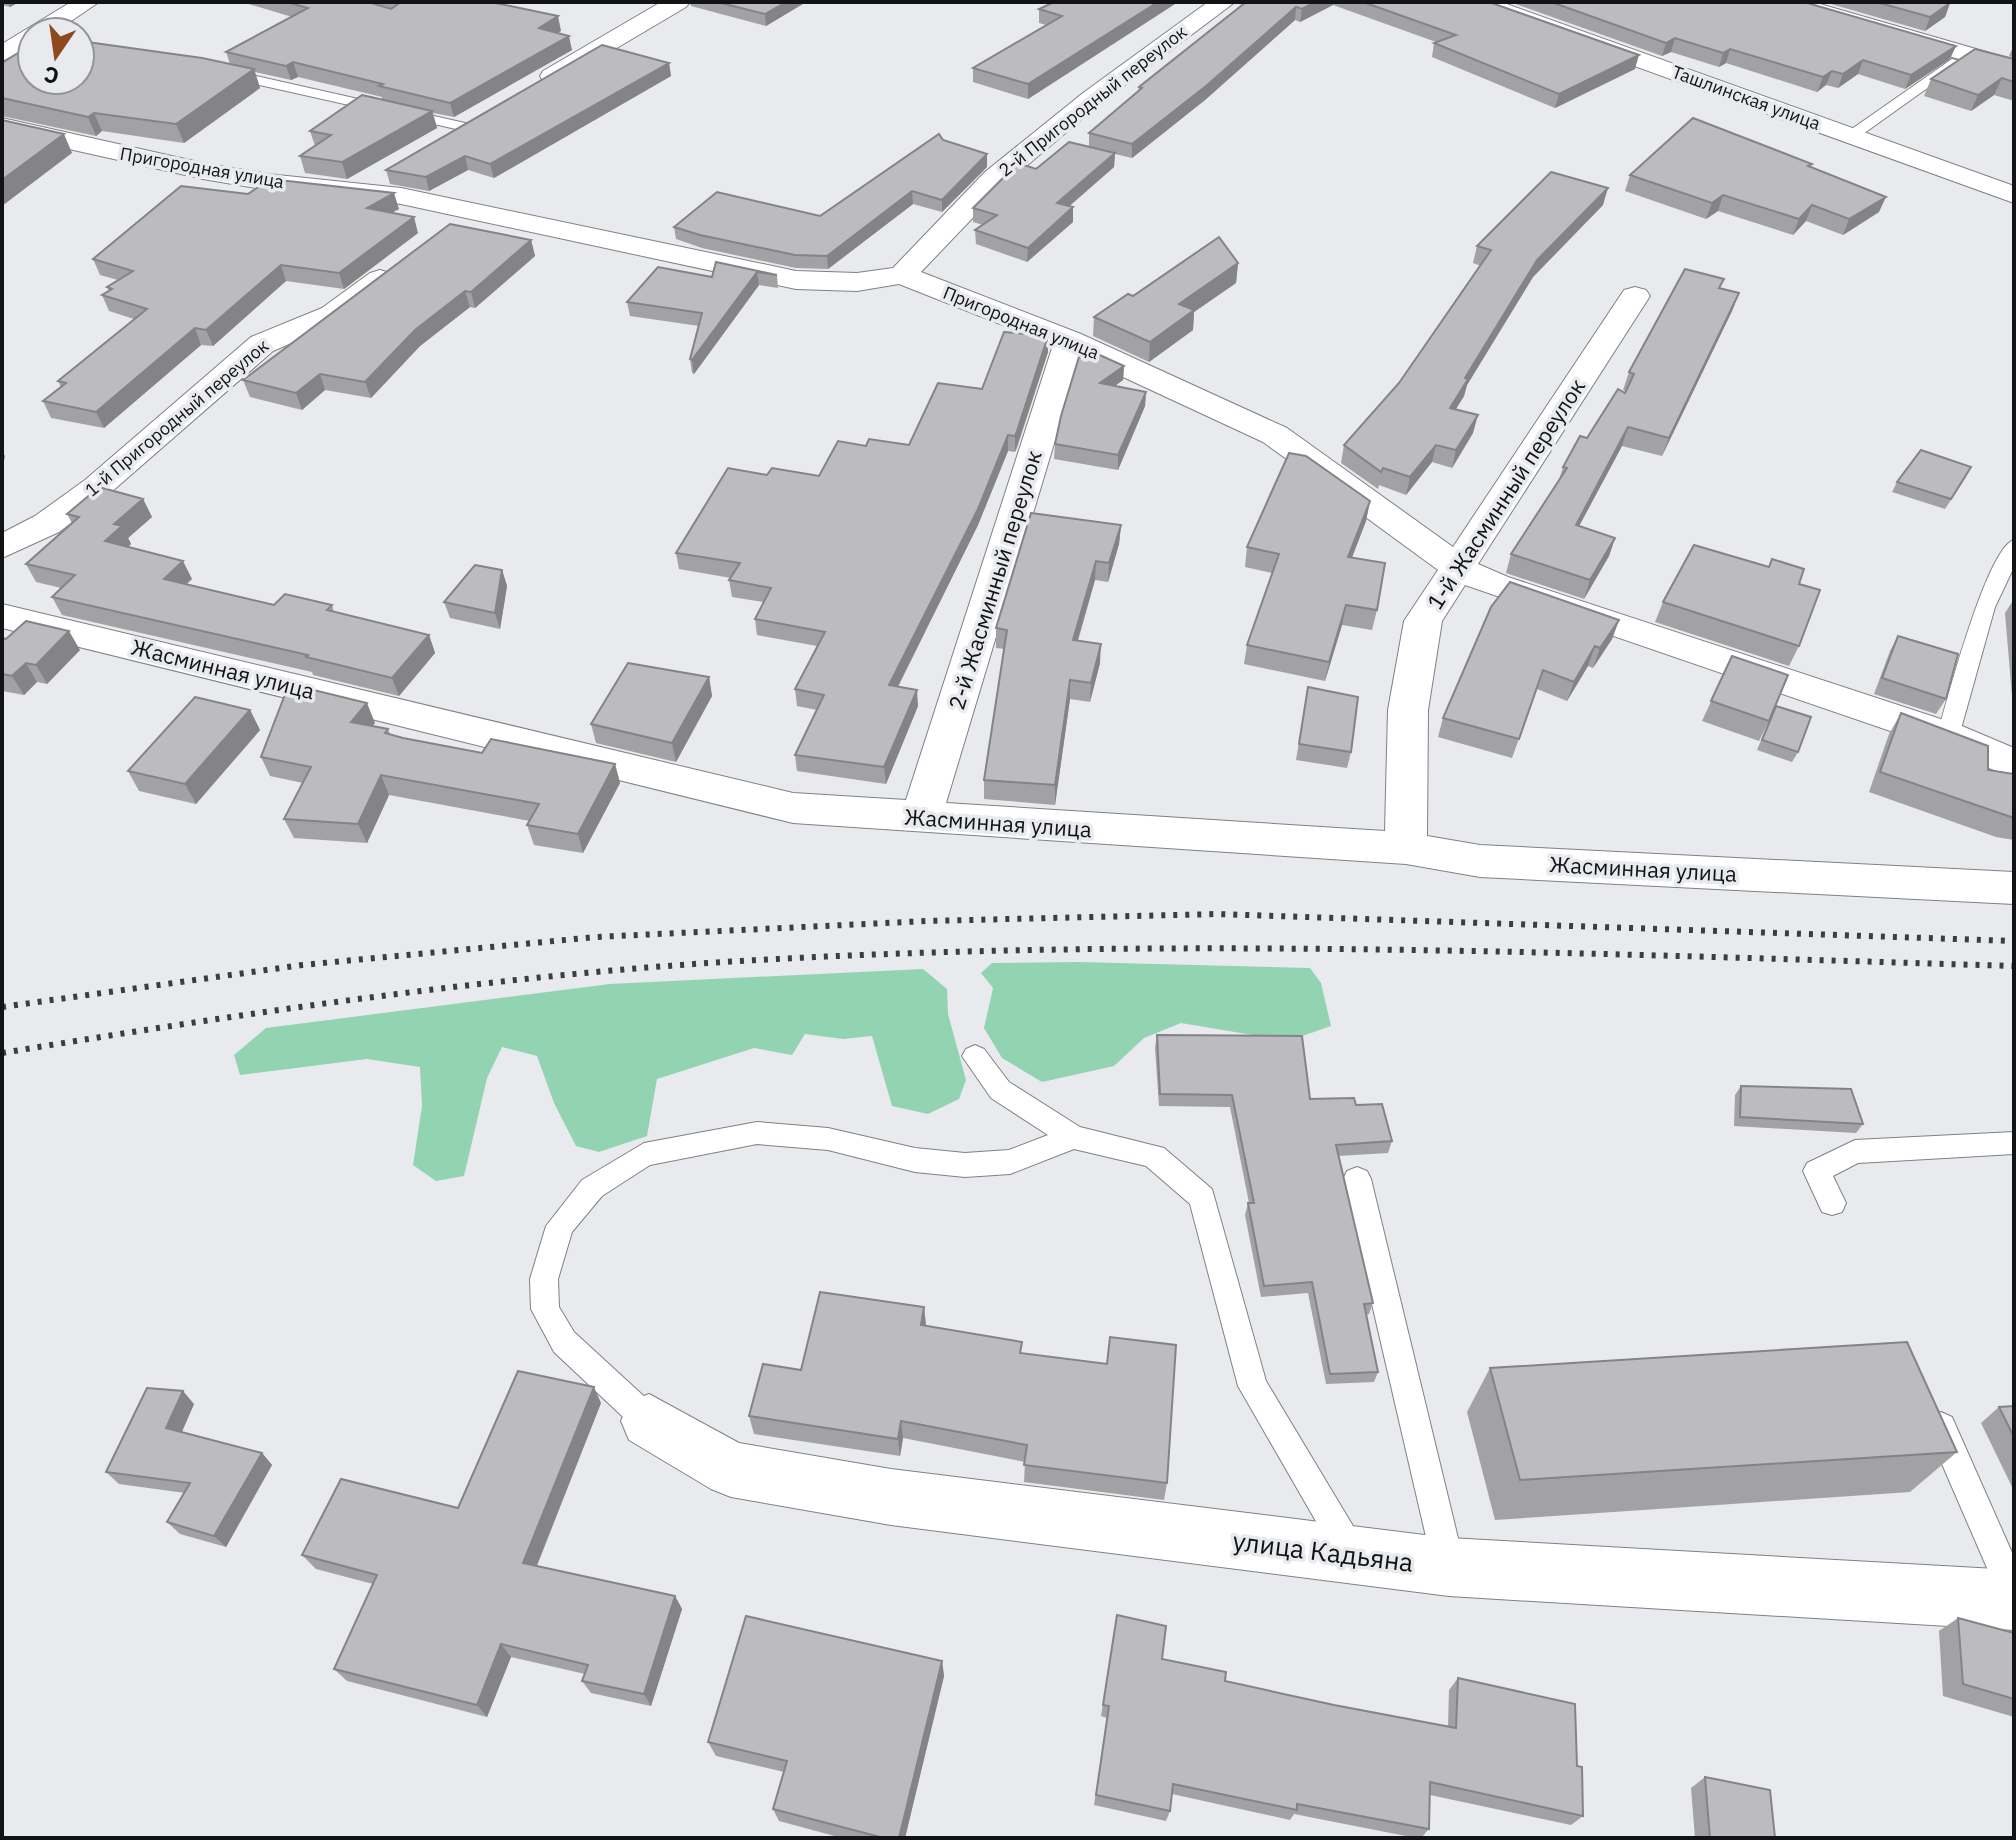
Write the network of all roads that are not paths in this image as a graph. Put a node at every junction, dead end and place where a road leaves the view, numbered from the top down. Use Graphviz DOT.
graph roads {
  1 [pos="87,2"];
  2 [pos="678,2"];
  3 [pos="1223,2"];
  4 [pos="1479,2"];
  5 [pos="1788,2"];
  6 [pos="64,16"];
  7 [pos="1969,54"];
  8 [pos="2014,68"];
  9 [pos="209,69"];
  10 [pos="534,86"];
  11 [pos="474,122"];
  12 [pos="2,126"];
  13 [pos="1851,136"];
  14 [pos="438,142"];
  15 [pos="2014,195"];
  16 [pos="471,210"];
  17 [pos="433,239"];
  18 [pos="408,258"];
  19 [pos="902,275"];
  20 [pos="1635,296"];
  21 [pos="1070,341"];
  22 [pos="2014,546"];
  23 [pos="2,547"];
  24 [pos="1460,569"];
  25 [pos="2,616"];
  26 [pos="1948,736"];
  27 [pos="2014,764"];
  28 [pos="921,818"];
  29 [pos="1406,848"];
  30 [pos="2014,888"];
  31 [pos="975,1056"];
  32 [pos="1073,1137"];
  33 [pos="2014,1143"];
  34 [pos="1357,1179"];
  35 [pos="1832,1203"];
  36 [pos="1932,1406"];
  37 [pos="649,1421"];
  38 [pos="1355,1557"];
  39 [pos="1449,1567"];
  40 [pos="2014,1594"];
  41 [pos="2014,1600"];
  1 -- 6 [label="street"];
  2 -- 10 [label="street"];
  3 -- 19 [label="street, 2-й Пригородный переулок"];
  4 -- 13 [label="street, Ташлинская улица"];
  5 -- 7 [label="street"];
  7 -- 8 [label="street"];
  7 -- 13 [label="lane"];
  9 -- 11 [label="lane"];
  11 -- 14 [label="street"];
  12 -- 16 [label="street, Пригородная улица"];
  13 -- 15 [label="street, Ташлинская улица"];
  16 -- 17 [label="street"];
  16 -- 19 [label="street, Пригородная улица"];
  18 -- 23 [label="street, 1-й Пригородный переулок"];
  19 -- 21 [label="street, Пригородная улица"];
  20 -- 24 [label="street, 1-й Жасминный переулок"];
  21 -- 24 [label="street, Пригородная улица"];
  21 -- 28 [label="street, 2-й Жасминный переулок"];
  22 -- 26 [label="lane"];
  24 -- 26 [label="street, Пригородная улица"];
  24 -- 29 [label="street, 1-й Жасминный переулок"];
  25 -- 28 [label="street, Жасминная улица"];
  26 -- 27 [label="street, Пригородная улица"];
  28 -- 29 [label="street, Жасминная улица"];
  29 -- 30 [label="street, Жасминная улица"];
  31 -- 32 [label="lane"];
  32 -- 37 [label="lane"];
  32 -- 38 [label="lane"];
  33 -- 35 [label="lane"];
  34 -- 39 [label="lane"];
  36 -- 40 [label="lane"];
  37 -- 38 [label="street, улица Кадьяна"];
  38 -- 39 [label="street, улица Кадьяна"];
  39 -- 41 [label="street, улица Кадьяна"];
}
